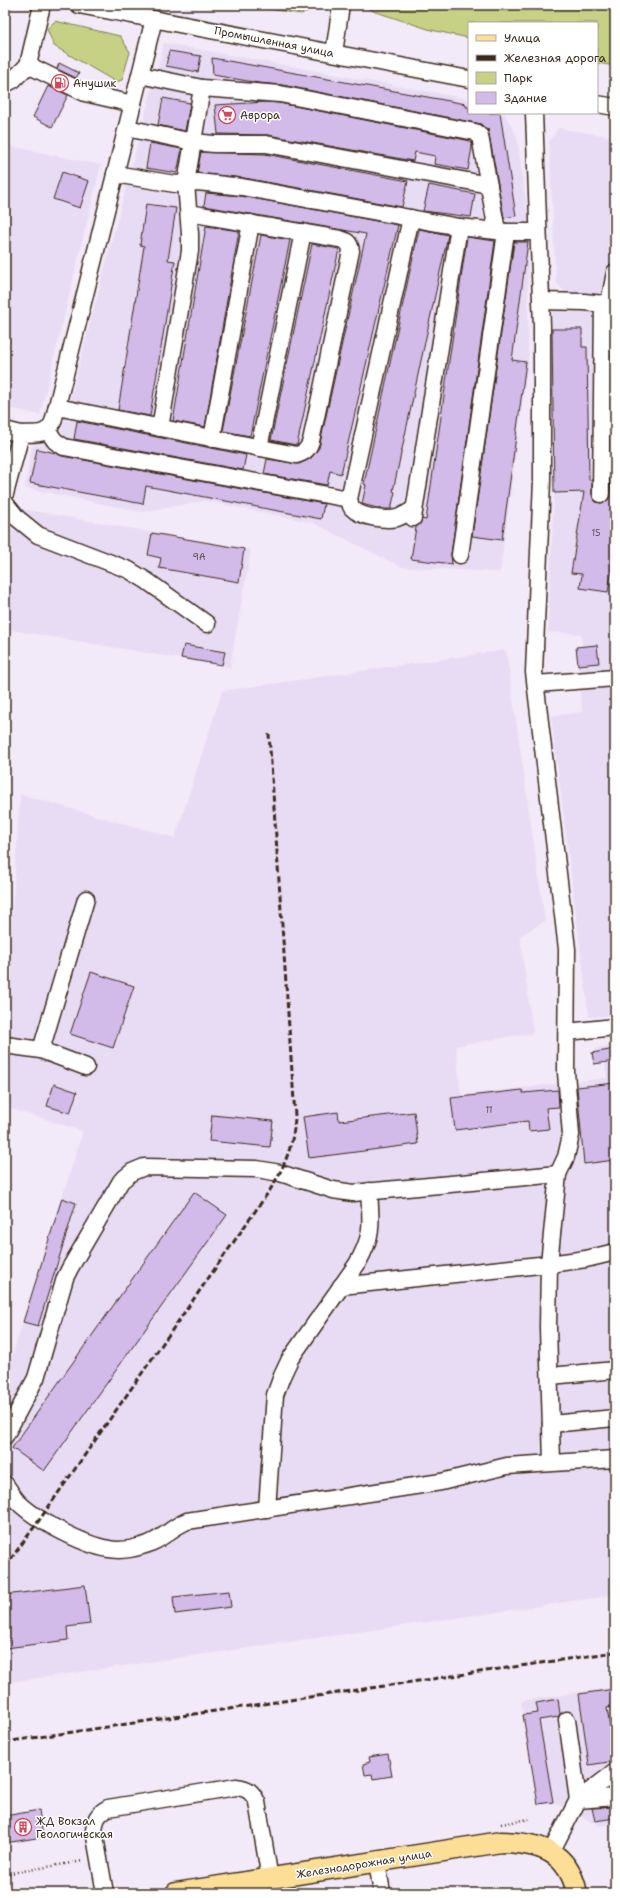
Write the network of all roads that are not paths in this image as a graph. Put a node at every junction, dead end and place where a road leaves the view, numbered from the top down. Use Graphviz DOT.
graph roads {
  1 [pos="42,5"];
  2 [pos="79,5"];
  3 [pos="341,5"];
  4 [pos="154,19"];
  5 [pos="334,53"];
  6 [pos="28,65"];
  7 [pos="140,75"];
  8 [pos="468,79"];
  9 [pos="5,84"];
  10 [pos="202,88"];
  11 [pos="133,104"];
  12 [pos="598,104"];
  13 [pos="615,107"];
  14 [pos="534,114"];
  15 [pos="127,128"];
  16 [pos="193,142"];
  17 [pos="115,174"];
  18 [pos="186,183"];
  19 [pos="489,185"];
  20 [pos="189,213"];
  21 [pos="411,218"];
  22 [pos="251,223"];
  23 [pos="459,227"];
  24 [pos="501,231"];
  25 [pos="303,232"];
  26 [pos="538,232"];
  27 [pos="615,272"];
  28 [pos="541,301"];
  29 [pos="609,304"];
  30 [pos="57,407"];
  31 [pos="160,428"];
  32 [pos="5,430"];
  33 [pos="48,431"];
  34 [pos="21,434"];
  35 [pos="212,439"];
  36 [pos="259,448"];
  37 [pos="5,494"];
  38 [pos="602,494"];
  39 [pos="348,499"];
  40 [pos="5,503"];
  41 [pos="460,555"];
  42 [pos="207,624"];
  43 [pos="615,678"];
  44 [pos="536,684"];
  45 [pos="86,899"];
  46 [pos="615,1027"];
  47 [pos="567,1032"];
  48 [pos="5,1045"];
  49 [pos="41,1050"];
  50 [pos="86,1067"];
  51 [pos="558,1174"];
  52 [pos="369,1191"];
  53 [pos="615,1252"];
  54 [pos="549,1264"];
  55 [pos="341,1286"];
  56 [pos="615,1370"];
  57 [pos="550,1376"];
  58 [pos="615,1418"];
  59 [pos="551,1424"];
  60 [pos="5,1436"];
  61 [pos="615,1459"];
  62 [pos="552,1462"];
  63 [pos="5,1484"];
  64 [pos="267,1509"];
  65 [pos="567,1720"];
  66 [pos="615,1772"];
  67 [pos="615,1797"];
  68 [pos="578,1800"];
  69 [pos="551,1852"];
  70 [pos="377,1862"];
  71 [pos="270,1879"];
  72 [pos="105,1893"];
  73 [pos="176,1893"];
  74 [pos="382,1893"];
  75 [pos="577,1893"];
  1 -- 6 [label="street"];
  2 -- 4 [label="street, Промышленная улица"];
  3 -- 5 [label="street"];
  4 -- 5 [label="street, Промышленная улица"];
  4 -- 7 [label="street"];
  5 -- 8 [label="street, Промышленная улица"];
  6 -- 9 [label="street"];
  6 -- 11 [label="street"];
  7 -- 10 [label="street"];
  7 -- 11 [label="street"];
  10 -- 16 [label="street"];
  10 -- 19 [label="street"];
  11 -- 15 [label="street"];
  12 -- 13 [label="street"];
  14 -- 26 [label="street"];
  15 -- 16 [label="street"];
  15 -- 17 [label="street"];
  16 -- 18 [label="street"];
  16 -- 19 [label="street"];
  17 -- 18 [label="street"];
  17 -- 30 [label="street"];
  18 -- 20 [label="street"];
  18 -- 21 [label="street"];
  19 -- 24 [label="street"];
  20 -- 22 [label="street"];
  20 -- 31 [label="street"];
  21 -- 23 [label="street"];
  21 -- 39 [label="street"];
  22 -- 25 [label="street"];
  22 -- 35 [label="street"];
  23 -- 24 [label="street"];
  23 -- 39 [label="street"];
  24 -- 26 [label="street"];
  24 -- 41 [label="street"];
  25 -- 36 [label="street"];
  25 -- 36 [label="street"];
  26 -- 28 [label="street"];
  27 -- 29 [label="street"];
  28 -- 29 [label="street"];
  28 -- 44 [label="street"];
  29 -- 38 [label="street"];
  30 -- 31 [label="street"];
  30 -- 33 [label="street"];
  31 -- 35 [label="street"];
  32 -- 34 [label="street"];
  33 -- 34 [label="street"];
  33 -- 39 [label="street"];
  34 -- 37 [label="street"];
  35 -- 36 [label="street"];
  40 -- 42 [label="street"];
  43 -- 44 [label="street"];
  44 -- 47 [label="street"];
  45 -- 49 [label="street"];
  46 -- 47 [label="street"];
  47 -- 51 [label="street"];
  48 -- 49 [label="street"];
  49 -- 50 [label="street"];
  51 -- 52 [label="street"];
  51 -- 54 [label="street"];
  52 -- 55 [label="street"];
  52 -- 60 [label="street"];
  53 -- 54 [label="street"];
  54 -- 55 [label="street"];
  54 -- 57 [label="street"];
  55 -- 64 [label="street"];
  56 -- 57 [label="street"];
  57 -- 59 [label="street"];
  58 -- 59 [label="street"];
  59 -- 62 [label="street"];
  61 -- 62 [label="street"];
  62 -- 64 [label="street"];
  63 -- 64 [label="street"];
  65 -- 68 [label="street"];
  66 -- 68 [label="street"];
  67 -- 68 [label="street"];
  68 -- 69 [label="street"];
  69 -- 70 [label="main road, Железнодорожная улица"];
  69 -- 75 [label="main road, Железнодорожная улица"];
  70 -- 71 [label="main road, Железнодорожная улица"];
  70 -- 74 [label="street"];
  71 -- 72 [label="street"];
  71 -- 73 [label="main road, Железнодорожная улица"];
}
